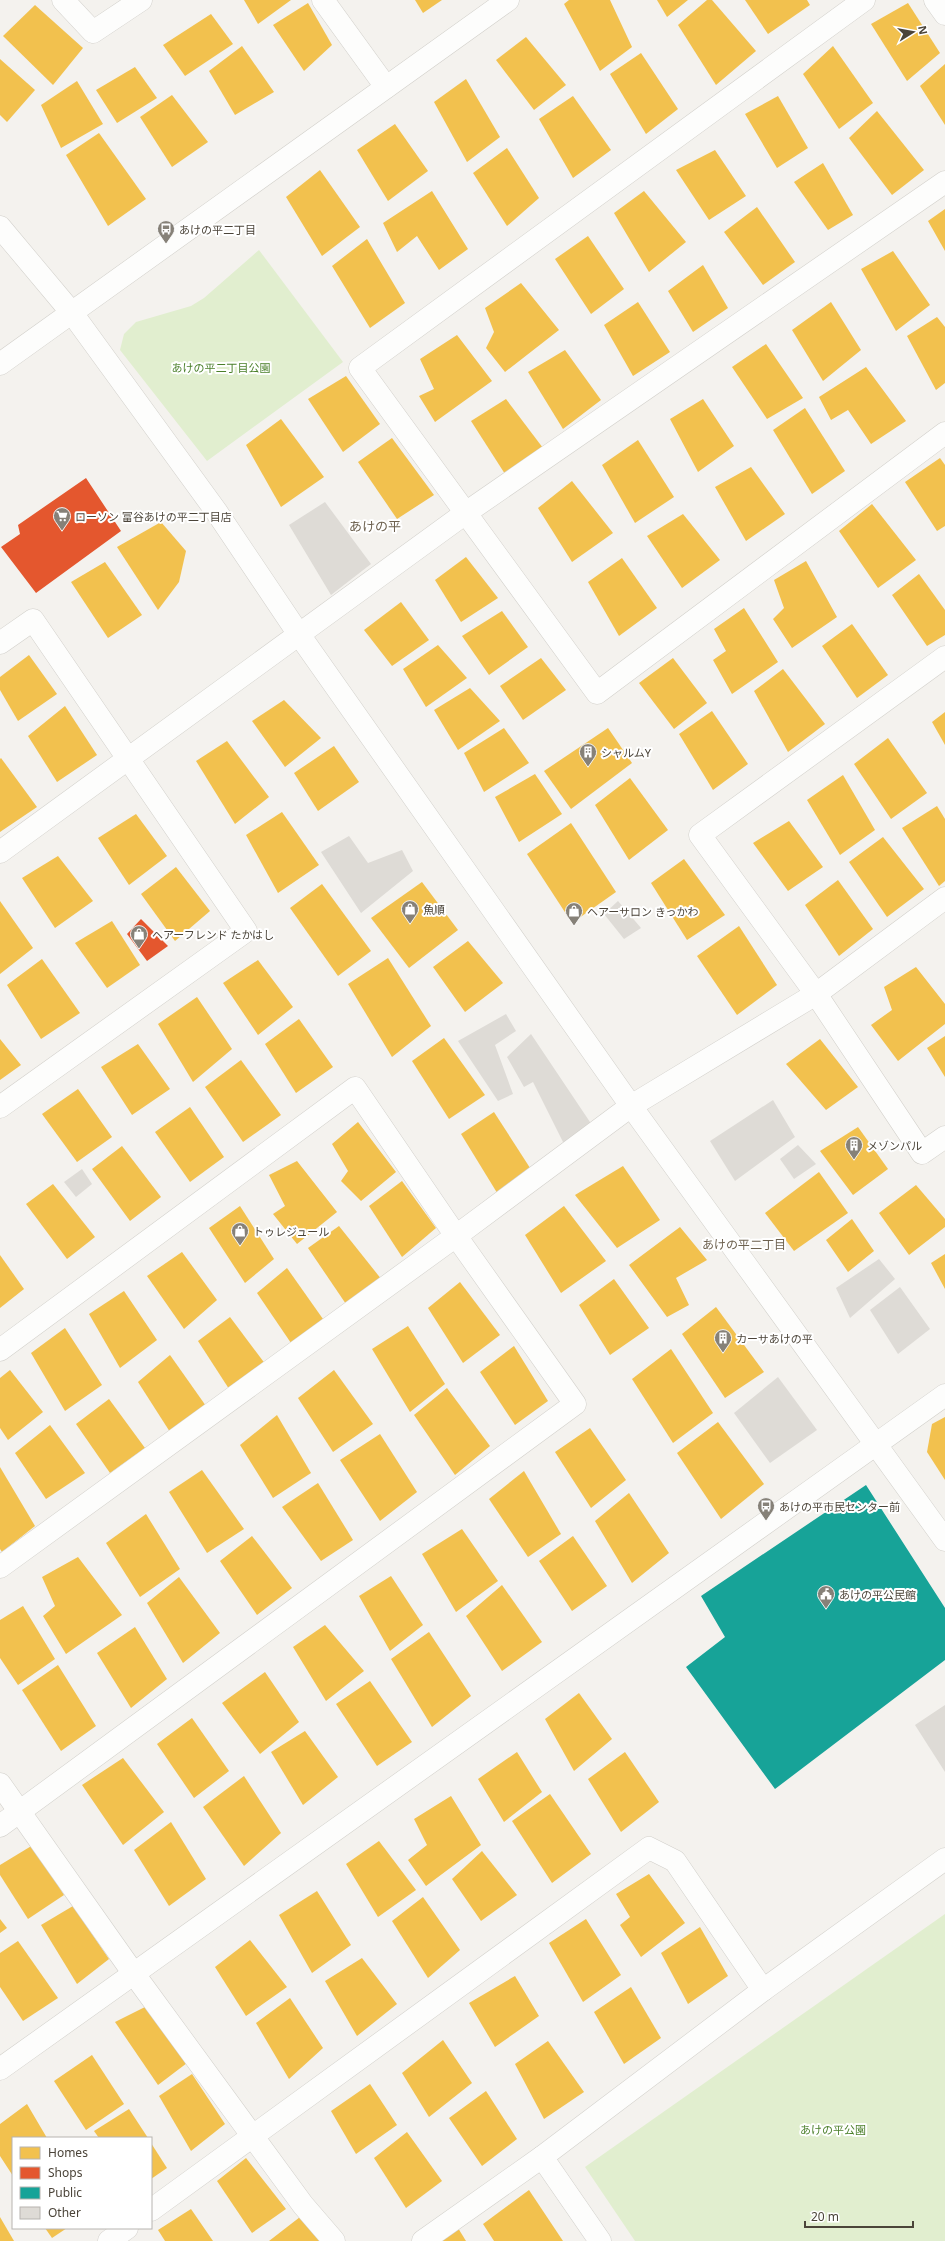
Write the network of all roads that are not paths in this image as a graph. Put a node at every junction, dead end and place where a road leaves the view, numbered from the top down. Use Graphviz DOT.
graph roads {
  1 [pos="63,0"];
  2 [pos="141,0"];
  3 [pos="323,0"];
  4 [pos="508,0"];
  5 [pos="864,0"];
  6 [pos="935,0"];
  7 [pos="945,14"];
  8 [pos="386,87"];
  9 [pos="945,182"];
  10 [pos="0,227"];
  11 [pos="72,313"];
  12 [pos="0,364"];
  13 [pos="945,433"];
  14 [pos="467,512"];
  15 [pos="298,633"];
  16 [pos="0,643"];
  17 [pos="945,656"];
  18 [pos="127,759"];
  19 [pos="0,852"];
  20 [pos="945,898"];
  21 [pos="816,994"];
  22 [pos="631,1106"];
  23 [pos="0,1107"];
  24 [pos="945,1137"];
  25 [pos="456,1236"];
  26 [pos="0,1350"];
  27 [pos="945,1395"];
  28 [pos="878,1444"];
  29 [pos="945,1540"];
  30 [pos="0,1567"];
  31 [pos="0,1784"];
  32 [pos="20,1812"];
  33 [pos="0,1826"];
  34 [pos="945,1859"];
  35 [pos="134,1974"];
  36 [pos="763,1990"];
  37 [pos="0,2069"];
  38 [pos="253,2136"];
  39 [pos="542,2157"];
  40 [pos="152,2209"];
  41 [pos="126,2229"];
  42 [pos="109,2241"];
  43 [pos="334,2241"];
  44 [pos="423,2241"];
  45 [pos="600,2241"];
  1 -- 2 [label="street"];
  3 -- 8 [label="street"];
  4 -- 8 [label="street"];
  5 -- 14 [label="street"];
  6 -- 7 [label="street"];
  8 -- 11 [label="street"];
  9 -- 14 [label="street"];
  10 -- 11 [label="street"];
  11 -- 12 [label="street"];
  11 -- 15 [label="street"];
  13 -- 14 [label="street"];
  14 -- 15 [label="street"];
  15 -- 18 [label="street"];
  15 -- 22 [label="street"];
  16 -- 18 [label="street"];
  17 -- 21 [label="street"];
  18 -- 19 [label="street"];
  18 -- 23 [label="street"];
  20 -- 21 [label="street"];
  21 -- 22 [label="street"];
  21 -- 24 [label="street"];
  22 -- 25 [label="street"];
  22 -- 28 [label="street"];
  25 -- 26 [label="street"];
  25 -- 30 [label="street"];
  25 -- 32 [label="street"];
  27 -- 28 [label="street"];
  28 -- 29 [label="street"];
  28 -- 35 [label="street"];
  31 -- 32 [label="street"];
  32 -- 33 [label="street"];
  32 -- 35 [label="street"];
  34 -- 36 [label="street"];
  35 -- 37 [label="street"];
  35 -- 38 [label="street"];
  36 -- 38 [label="street"];
  36 -- 39 [label="street"];
  38 -- 40 [label="street"];
  38 -- 43 [label="street"];
  39 -- 44 [label="street"];
  39 -- 45 [label="street"];
  41 -- 42 [label="street"];
}
